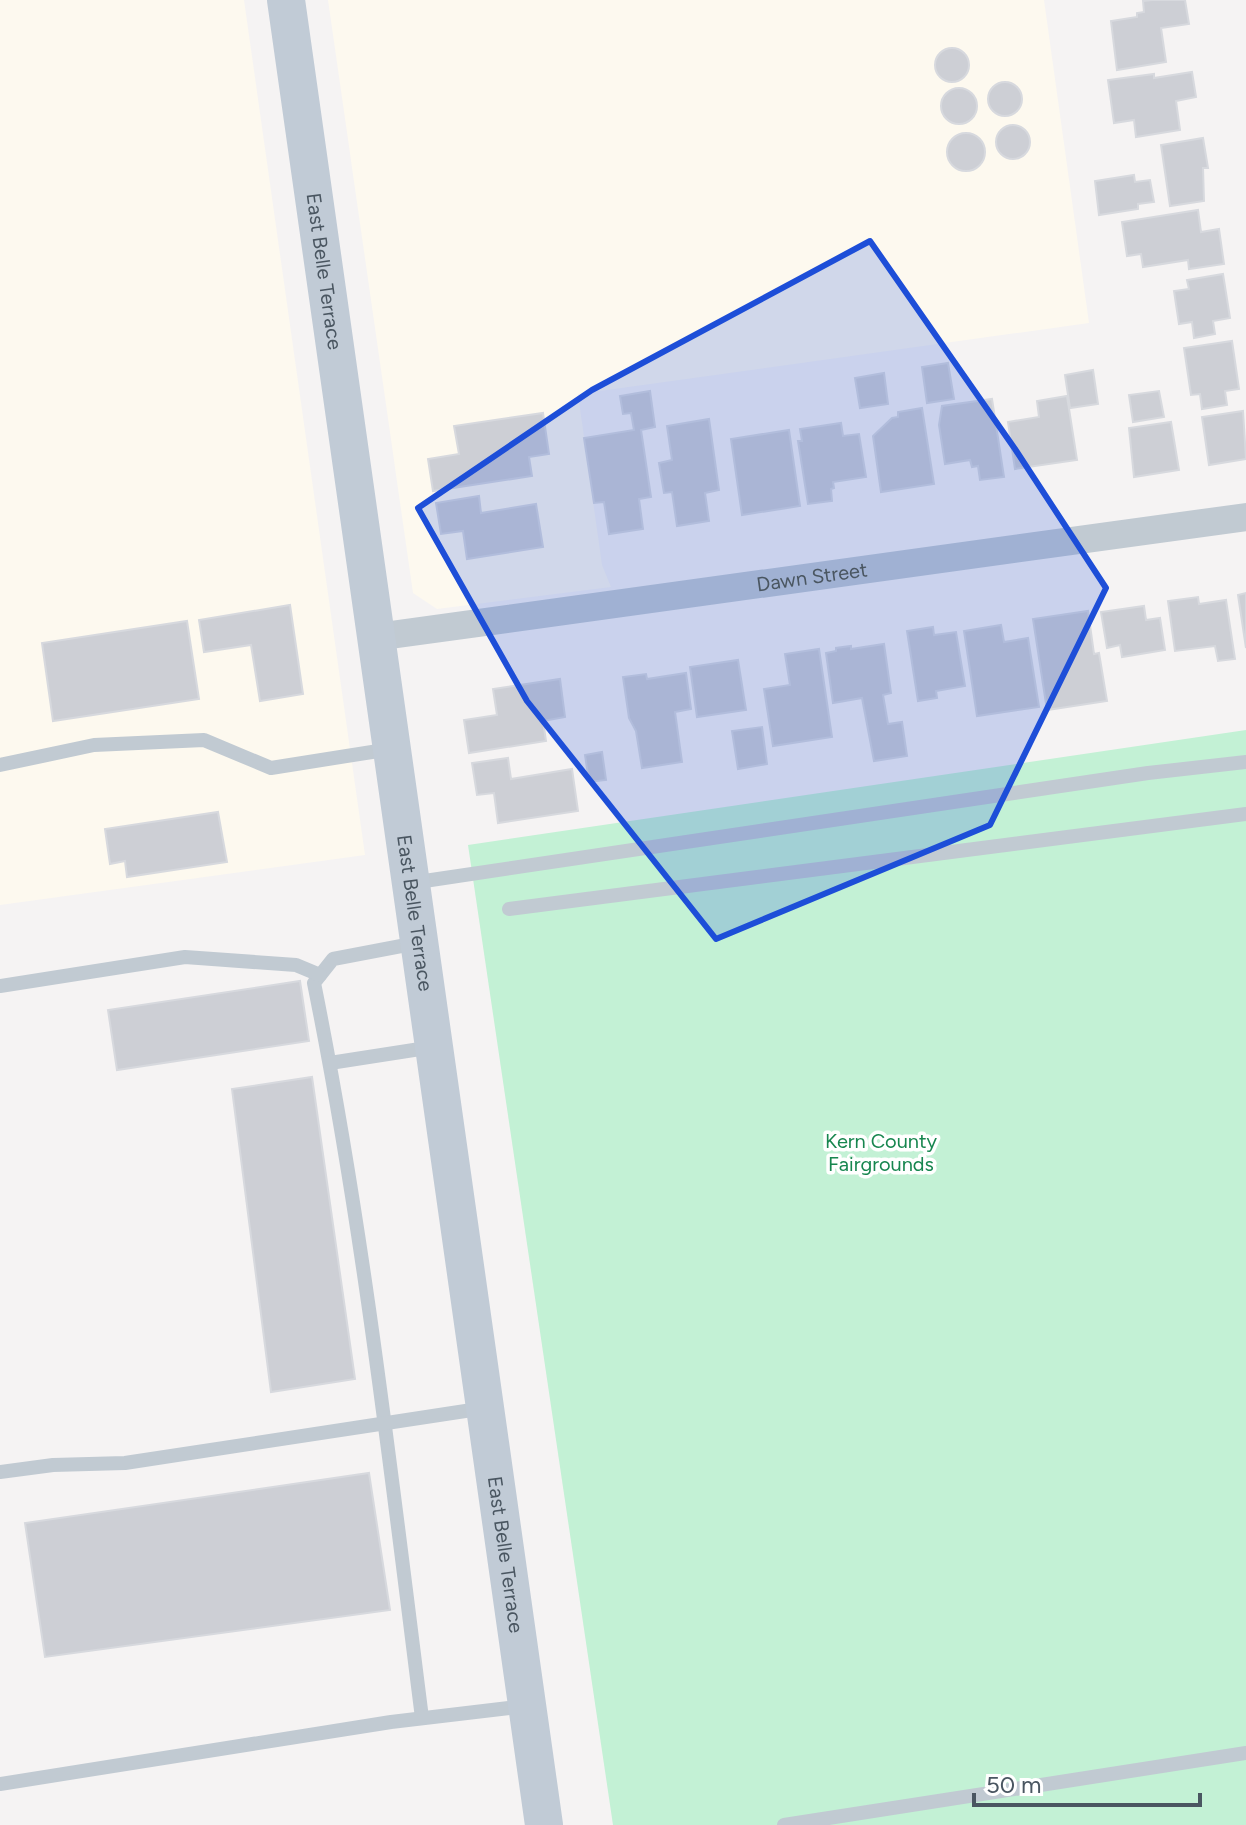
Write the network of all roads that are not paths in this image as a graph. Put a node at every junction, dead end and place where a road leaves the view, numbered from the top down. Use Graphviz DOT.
graph roads {
  1 [pos="286,0"];
  2 [pos="1246,517"];
  3 [pos="376,637"];
  4 [pos="392,749"];
  5 [pos="1246,762"];
  6 [pos="0,765"];
  7 [pos="1246,814"];
  8 [pos="411,883"];
  9 [pos="509,909"];
  10 [pos="419,942"];
  11 [pos="320,975"];
  12 [pos="0,986"];
  13 [pos="434,1047"];
  14 [pos="330,1063"];
  15 [pos="485,1408"];
  16 [pos="385,1423"];
  17 [pos="0,1472"];
  18 [pos="527,1706"];
  19 [pos="422,1718"];
  20 [pos="1246,1753"];
  21 [pos="0,1784"];
  22 [pos="544,1825"];
  23 [pos="784,1825"];
  1 -- 3 [label="street, East Belle Terrace"];
  2 -- 3 [label="street, Dawn Street"];
  3 -- 4 [label="street, East Belle Terrace"];
  4 -- 6 [label="lane"];
  4 -- 8 [label="street, East Belle Terrace"];
  5 -- 8 [label="lane"];
  7 -- 9 [label="lane"];
  8 -- 10 [label="street, East Belle Terrace"];
  10 -- 11 [label="lane"];
  10 -- 13 [label="street, East Belle Terrace"];
  11 -- 12 [label="lane"];
  11 -- 14 [label="lane"];
  13 -- 14 [label="lane"];
  13 -- 15 [label="street, East Belle Terrace"];
  14 -- 16 [label="lane"];
  15 -- 16 [label="lane"];
  15 -- 18 [label="street, East Belle Terrace"];
  16 -- 17 [label="lane"];
  16 -- 19 [label="lane"];
  18 -- 19 [label="lane"];
  18 -- 22 [label="street, East Belle Terrace"];
  19 -- 21 [label="lane"];
  20 -- 23 [label="lane"];
}
